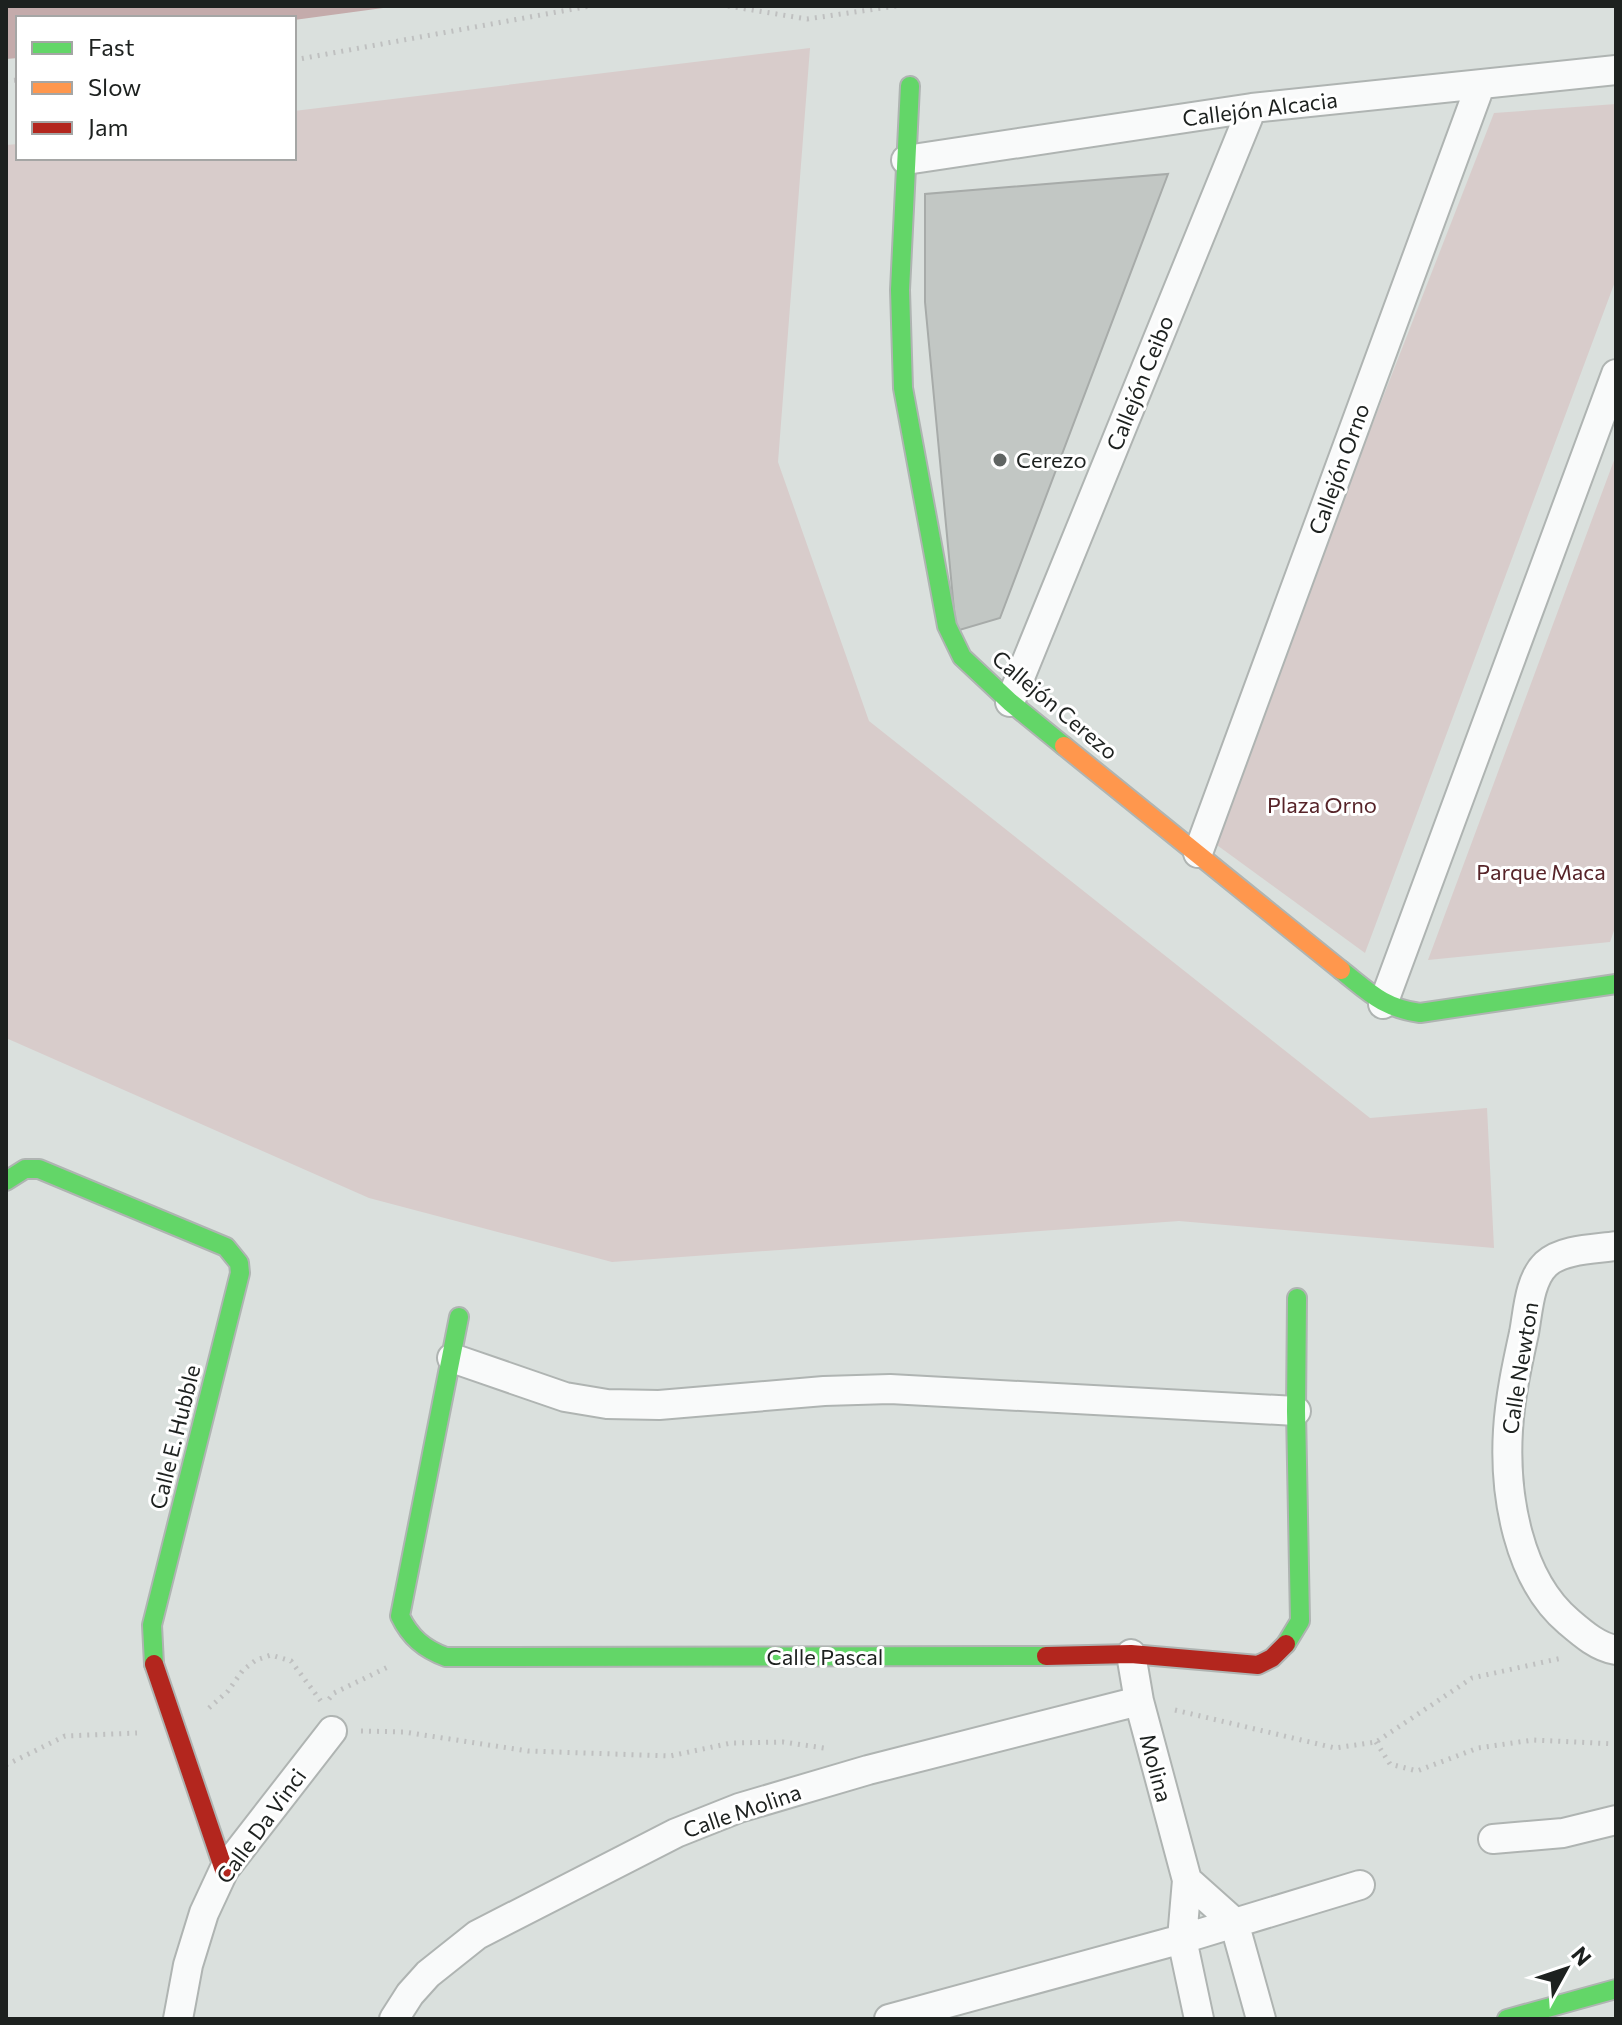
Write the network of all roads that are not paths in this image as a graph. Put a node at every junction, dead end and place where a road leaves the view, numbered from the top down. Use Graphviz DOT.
graph roads {
  1 [pos="1616,70"];
  2 [pos="910,86"];
  3 [pos="1480,86"];
  4 [pos="1252,108"];
  5 [pos="906,160"];
  6 [pos="1616,374"];
  7 [pos="1010,702"];
  8 [pos="1198,853"];
  9 [pos="1616,984"];
  10 [pos="1383,1004"];
  11 [pos="6,1181"];
  12 [pos="1616,1246"];
  13 [pos="1297,1298"];
  14 [pos="459,1317"];
  15 [pos="452,1358"];
  16 [pos="1296,1411"];
  17 [pos="1611,1649"];
  18 [pos="1131,1654"];
  19 [pos="1139,1701"];
  20 [pos="332,1731"];
  21 [pos="1616,1820"];
  22 [pos="1493,1839"];
  23 [pos="224,1870"];
  24 [pos="1187,1880"];
  25 [pos="1360,1885"];
  26 [pos="1234,1922"];
  27 [pos="1182,1939"];
  28 [pos="1616,1989"];
  29 [pos="178,2019"];
  30 [pos="394,2019"];
  31 [pos="889,2019"];
  32 [pos="1199,2019"];
  33 [pos="1261,2019"];
  34 [pos="1507,2019"];
  1 -- 3 [label="street, Callejón Alcacia"];
  2 -- 5 [label="street, Callejón Cerezo"];
  3 -- 4 [label="street, Callejón Alcacia"];
  3 -- 8 [label="street, Callejón Orno"];
  4 -- 5 [label="street, Callejón Alcacia"];
  4 -- 7 [label="street, Callejón Ceibo"];
  5 -- 7 [label="street, Callejón Cerezo"];
  6 -- 10 [label="street"];
  7 -- 8 [label="street, Callejón Cerezo"];
  8 -- 10 [label="street, Callejón Cerezo"];
  9 -- 10 [label="street, Callejón Cerezo"];
  11 -- 23 [label="street, Calle E. Hubble"];
  12 -- 17 [label="street, Calle Newton"];
  13 -- 16 [label="street, Calle Pascal"];
  14 -- 15 [label="street"];
  15 -- 16 [label="street"];
  15 -- 18 [label="street, Calle Pascal"];
  16 -- 18 [label="street, Calle Pascal"];
  18 -- 19 [label="street, Molina"];
  19 -- 24 [label="street, Molina"];
  19 -- 30 [label="street, Calle Molina"];
  20 -- 23 [label="street, Calle Da Vinci"];
  21 -- 22 [label="street"];
  23 -- 29 [label="street, Calle Da Vinci"];
  24 -- 26 [label="street"];
  24 -- 27 [label="street, Molina"];
  25 -- 26 [label="street"];
  26 -- 27 [label="street"];
  26 -- 33 [label="street"];
  27 -- 31 [label="street"];
  27 -- 32 [label="street, Molina"];
  28 -- 34 [label="street"];
}
